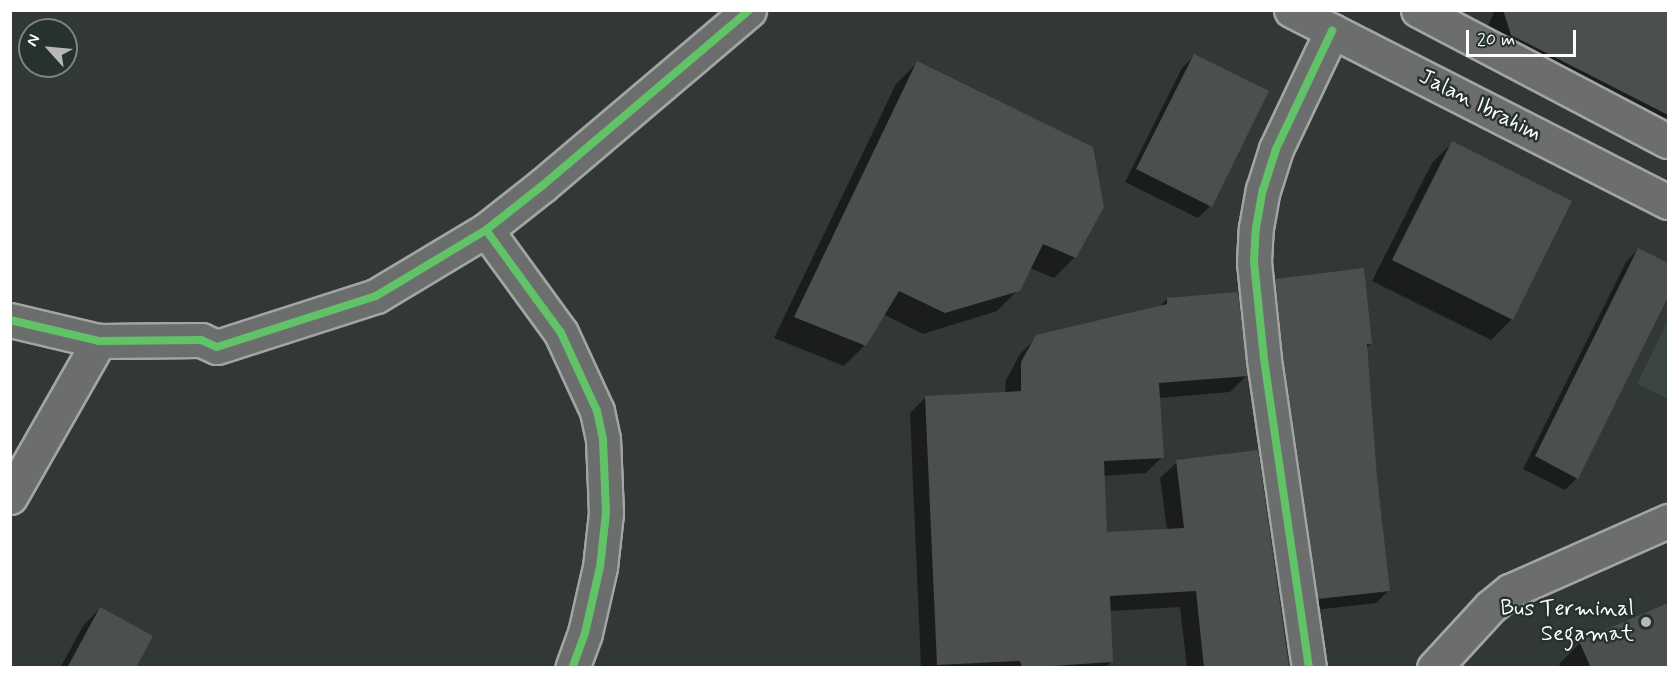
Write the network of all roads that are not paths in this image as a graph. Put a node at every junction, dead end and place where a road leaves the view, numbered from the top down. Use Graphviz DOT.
graph roads {
  1 [pos="749,10"];
  2 [pos="1291,10"];
  3 [pos="1418,10"];
  4 [pos="1459,19"];
  5 [pos="1332,31"];
  6 [pos="1668,141"];
  7 [pos="1668,202"];
  8 [pos="486,230"];
  9 [pos="10,320"];
  10 [pos="99,341"];
  11 [pos="10,497"];
  12 [pos="1668,521"];
  13 [pos="572,668"];
  14 [pos="1309,668"];
  15 [pos="1434,668"];
  1 -- 8 [label="main road"];
  2 -- 5 [label="main road, Jalan Ibrahim"];
  3 -- 4 [label="main road"];
  4 -- 6 [label="main road"];
  5 -- 7 [label="main road, Jalan Ibrahim"];
  5 -- 14 [label="main road"];
  8 -- 10 [label="main road"];
  8 -- 13 [label="main road"];
  9 -- 10 [label="main road"];
  10 -- 11 [label="main road"];
  12 -- 15 [label="main road"];
}
